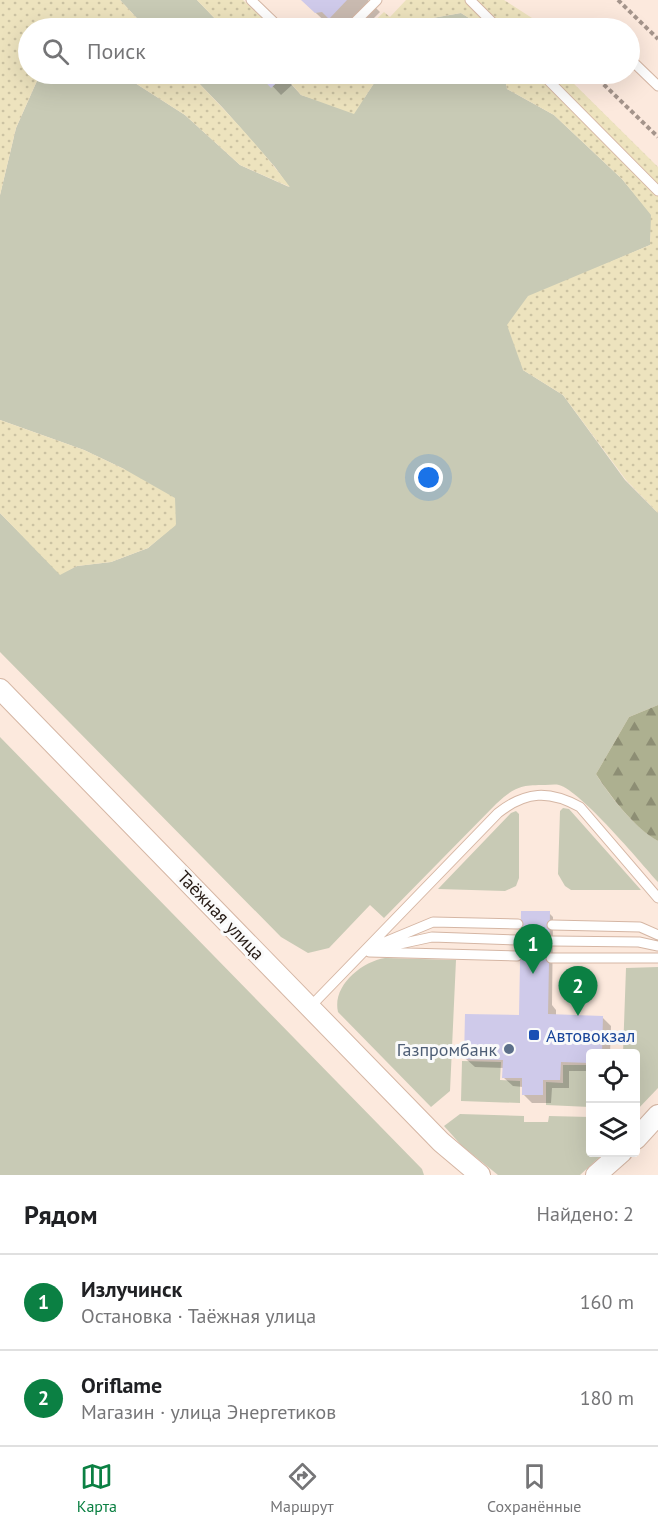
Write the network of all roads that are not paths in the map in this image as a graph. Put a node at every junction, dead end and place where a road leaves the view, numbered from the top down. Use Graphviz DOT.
graph roads {
  1 [pos="251,0"];
  2 [pos="377,0"];
  3 [pos="470,0"];
  4 [pos="270,18"];
  5 [pos="359,18"];
  6 [pos="488,18"];
  7 [pos="640,69"];
  8 [pos="552,84"];
  9 [pos="658,86"];
  10 [pos="658,191"];
  11 [pos="0,689"];
  12 [pos="658,898"];
  13 [pos="518,924"];
  14 [pos="552,925"];
  15 [pos="658,935"];
  16 [pos="518,940"];
  17 [pos="552,941"];
  18 [pos="658,946"];
  19 [pos="363,952"];
  20 [pos="517,956"];
  21 [pos="551,957"];
  22 [pos="658,958"];
  23 [pos="310,1007"];
  24 [pos="658,1115"];
  25 [pos="640,1135"];
  26 [pos="441,1142"];
  27 [pos="617,1157"];
  28 [pos="619,1157"];
  29 [pos="463,1175"];
  30 [pos="480,1175"];
  31 [pos="596,1175"];
  32 [pos="610,1175"];
  1 -- 4 [label="lane"];
  2 -- 5 [label="lane"];
  3 -- 6 [label="lane"];
  7 -- 9 [label="lane"];
  8 -- 10 [label="lane"];
  11 -- 23 [label="street, Таёжная улица"];
  12 -- 19 [label="lane"];
  13 -- 19 [label="lane"];
  14 -- 15 [label="lane"];
  16 -- 19 [label="lane"];
  17 -- 18 [label="lane"];
  19 -- 20 [label="lane"];
  19 -- 23 [label="lane"];
  21 -- 22 [label="lane"];
  23 -- 26 [label="street, Таёжная улица"];
  24 -- 25 [label="street"];
  26 -- 29 [label="street"];
  26 -- 30 [label="street"];
  27 -- 31 [label="street"];
  28 -- 32 [label="street"];
}
